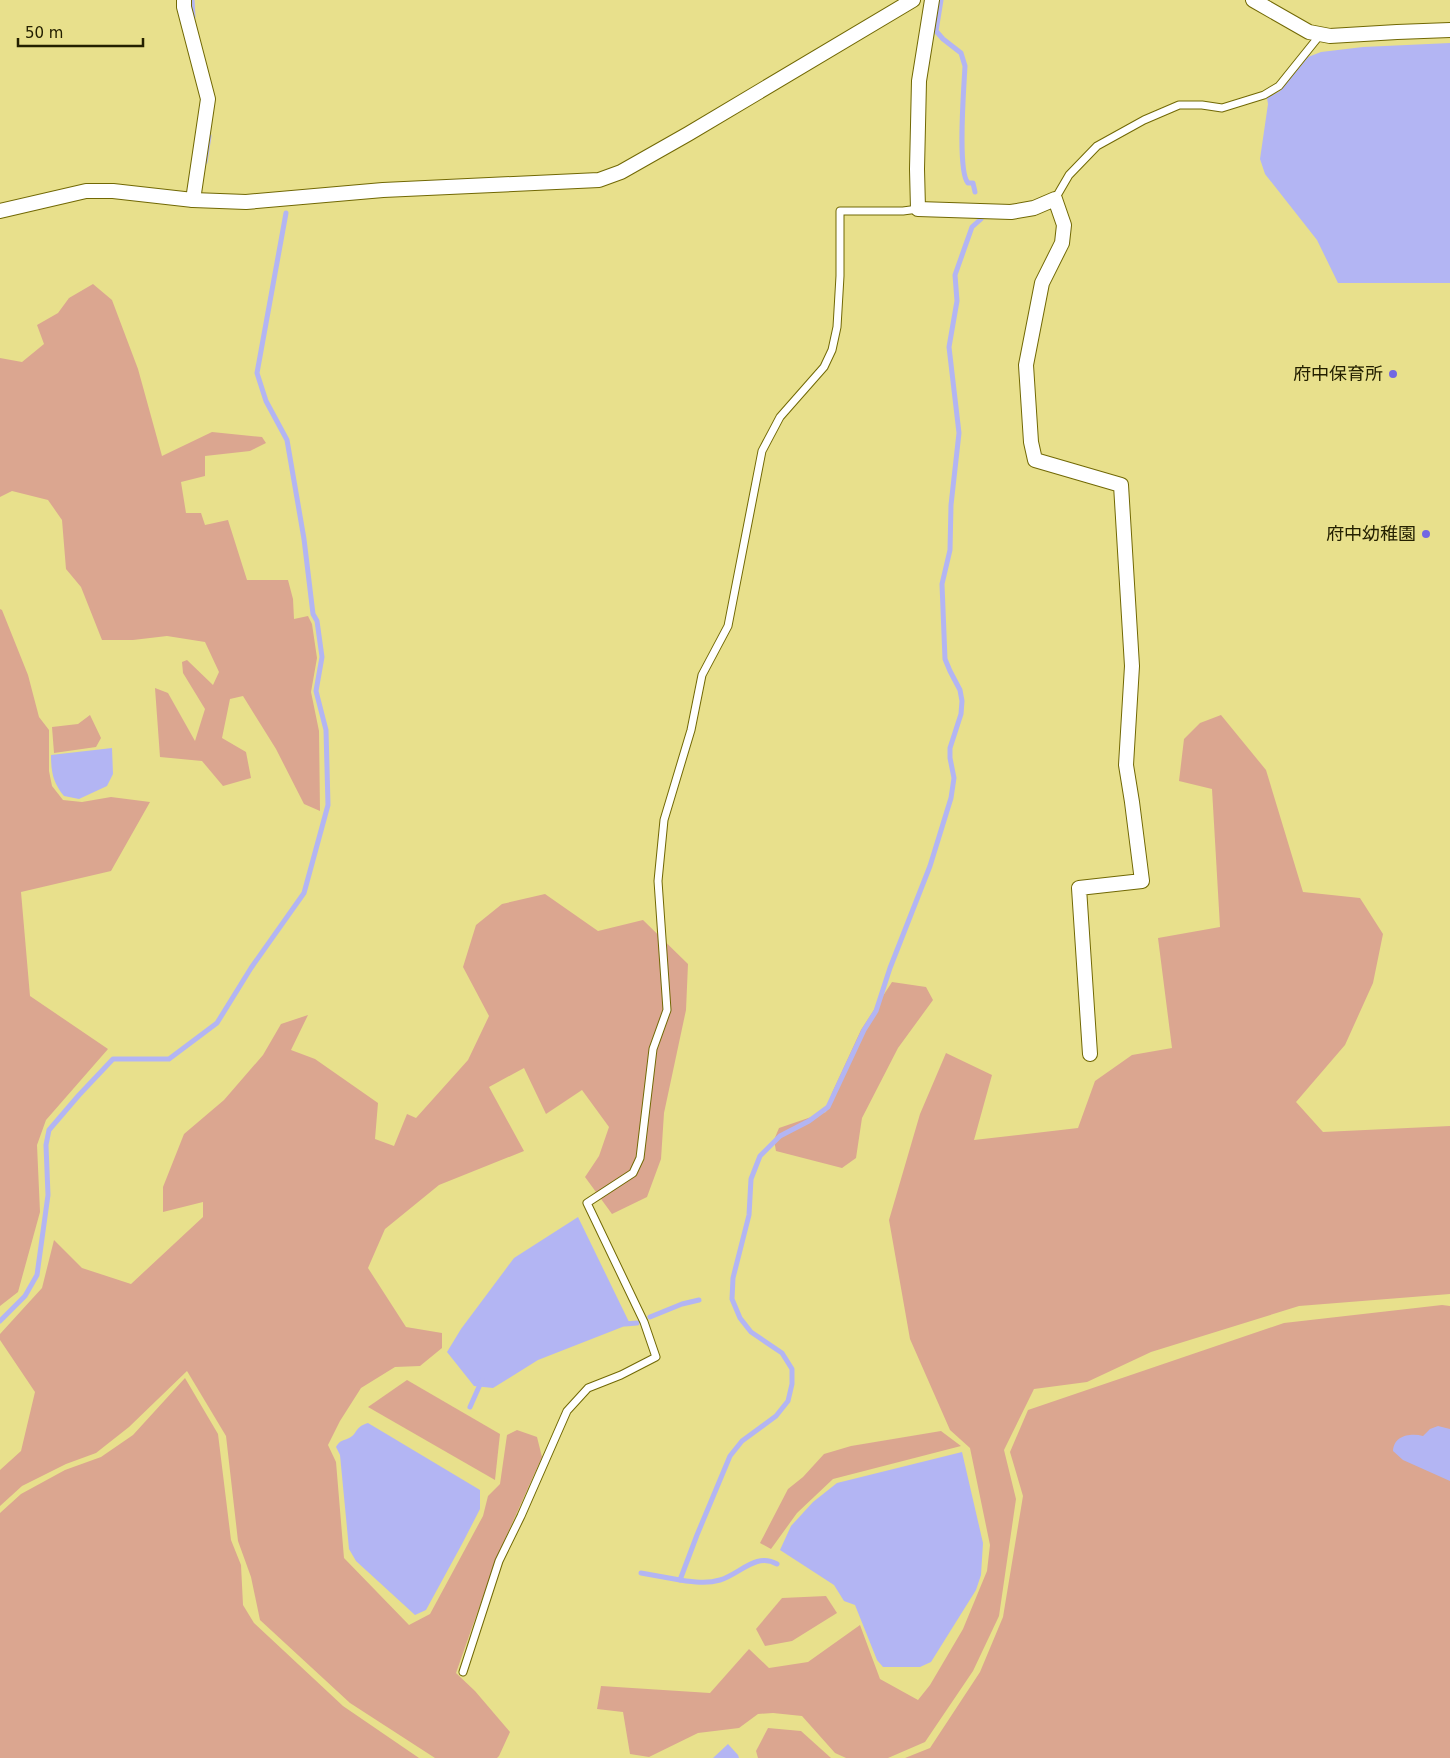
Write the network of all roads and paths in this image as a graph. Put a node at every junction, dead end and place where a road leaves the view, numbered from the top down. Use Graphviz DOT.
graph roads {
  1 [pos="184,0"];
  2 [pos="912,0"];
  3 [pos="932,0"];
  4 [pos="1254,0"];
  5 [pos="1450,30"];
  6 [pos="1320,35"];
  7 [pos="1055,199"];
  8 [pos="193,200"];
  9 [pos="918,209"];
  10 [pos="0,211"];
  11 [pos="1090,1054"];
  12 [pos="463,1672"];
  1 -- 8 [label="street"];
  2 -- 8 [label="street"];
  3 -- 9 [label="street"];
  4 -- 6 [label="street"];
  5 -- 6 [label="street"];
  6 -- 7 [label="lane"];
  7 -- 9 [label="street"];
  7 -- 11 [label="street"];
  8 -- 10 [label="street"];
  9 -- 12 [label="lane"];
}
